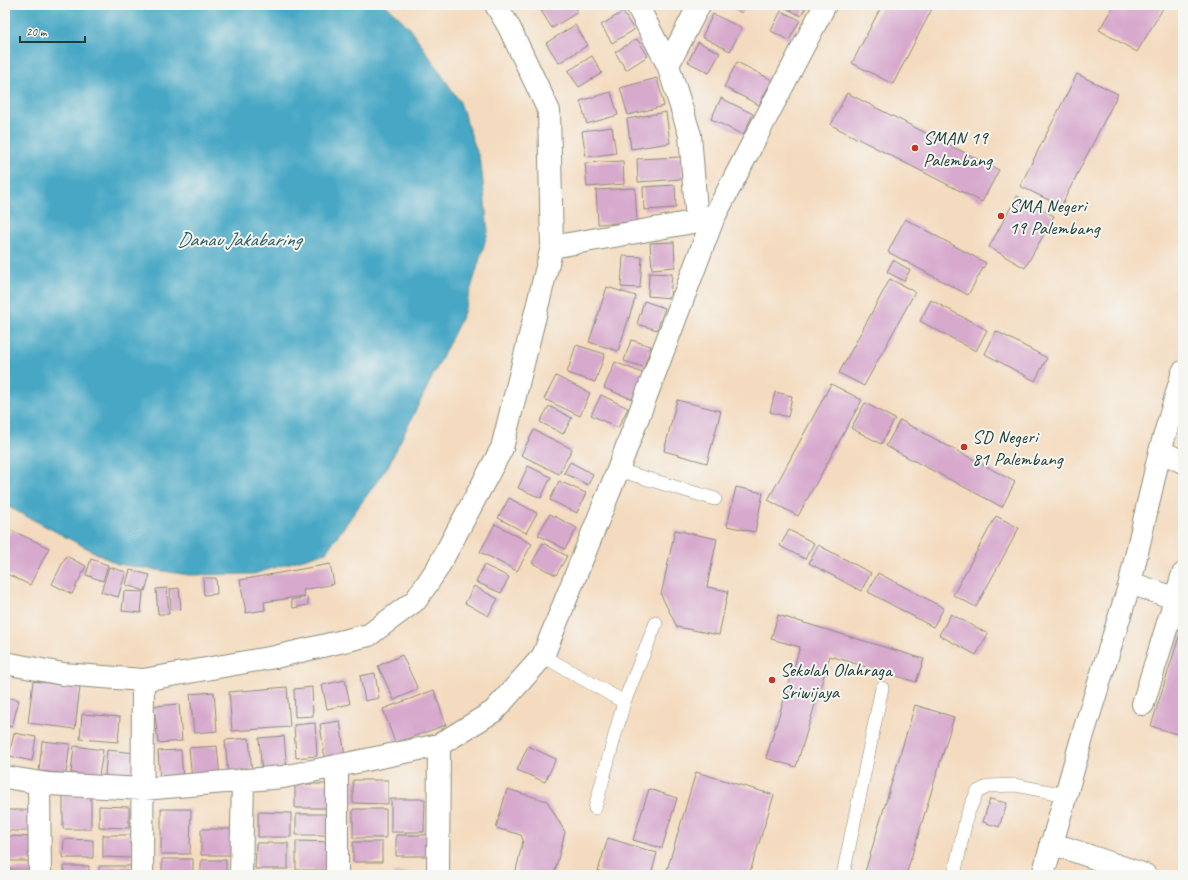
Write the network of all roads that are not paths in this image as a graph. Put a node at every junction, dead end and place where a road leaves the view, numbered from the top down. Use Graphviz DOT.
graph roads {
  1 [pos="496,5"];
  2 [pos="637,5"];
  3 [pos="699,5"];
  4 [pos="825,5"];
  5 [pos="668,65"];
  6 [pos="705,220"];
  7 [pos="552,247"];
  8 [pos="1183,372"];
  9 [pos="1160,451"];
  10 [pos="1183,462"];
  11 [pos="618,470"];
  12 [pos="715,499"];
  13 [pos="1183,574"];
  14 [pos="1130,583"];
  15 [pos="1180,599"];
  16 [pos="656,623"];
  17 [pos="543,656"];
  18 [pos="5,663"];
  19 [pos="143,680"];
  20 [pos="882,688"];
  21 [pos="624,702"];
  22 [pos="1143,704"];
  23 [pos="439,745"];
  24 [pos="337,766"];
  25 [pos="5,777"];
  26 [pos="243,780"];
  27 [pos="39,783"];
  28 [pos="143,789"];
  29 [pos="1065,795"];
  30 [pos="595,808"];
  31 [pos="1052,843"];
  32 [pos="40,875"];
  33 [pos="142,875"];
  34 [pos="241,875"];
  35 [pos="337,875"];
  36 [pos="438,875"];
  37 [pos="843,875"];
  38 [pos="954,875"];
  39 [pos="1043,875"];
  40 [pos="1145,875"];
  1 -- 7 [label="street"];
  2 -- 5 [label="street"];
  3 -- 5 [label="street"];
  4 -- 6 [label="street"];
  5 -- 6 [label="street"];
  6 -- 7 [label="street"];
  6 -- 11 [label="street"];
  7 -- 19 [label="street"];
  8 -- 9 [label="street"];
  9 -- 10 [label="street"];
  9 -- 14 [label="street"];
  11 -- 12 [label="lane"];
  11 -- 17 [label="street"];
  13 -- 15 [label="street"];
  14 -- 15 [label="street"];
  14 -- 29 [label="street"];
  15 -- 22 [label="street"];
  16 -- 21 [label="lane"];
  17 -- 21 [label="lane"];
  17 -- 23 [label="street"];
  18 -- 19 [label="street"];
  19 -- 28 [label="street"];
  20 -- 37 [label="lane"];
  21 -- 30 [label="lane"];
  23 -- 24 [label="street"];
  23 -- 36 [label="street"];
  24 -- 26 [label="street"];
  24 -- 35 [label="street"];
  25 -- 27 [label="street"];
  26 -- 28 [label="street"];
  26 -- 34 [label="street"];
  27 -- 28 [label="street"];
  27 -- 32 [label="street"];
  28 -- 33 [label="street"];
  29 -- 31 [label="street"];
  29 -- 38 [label="lane"];
  31 -- 39 [label="street"];
  31 -- 40 [label="street"];
}
